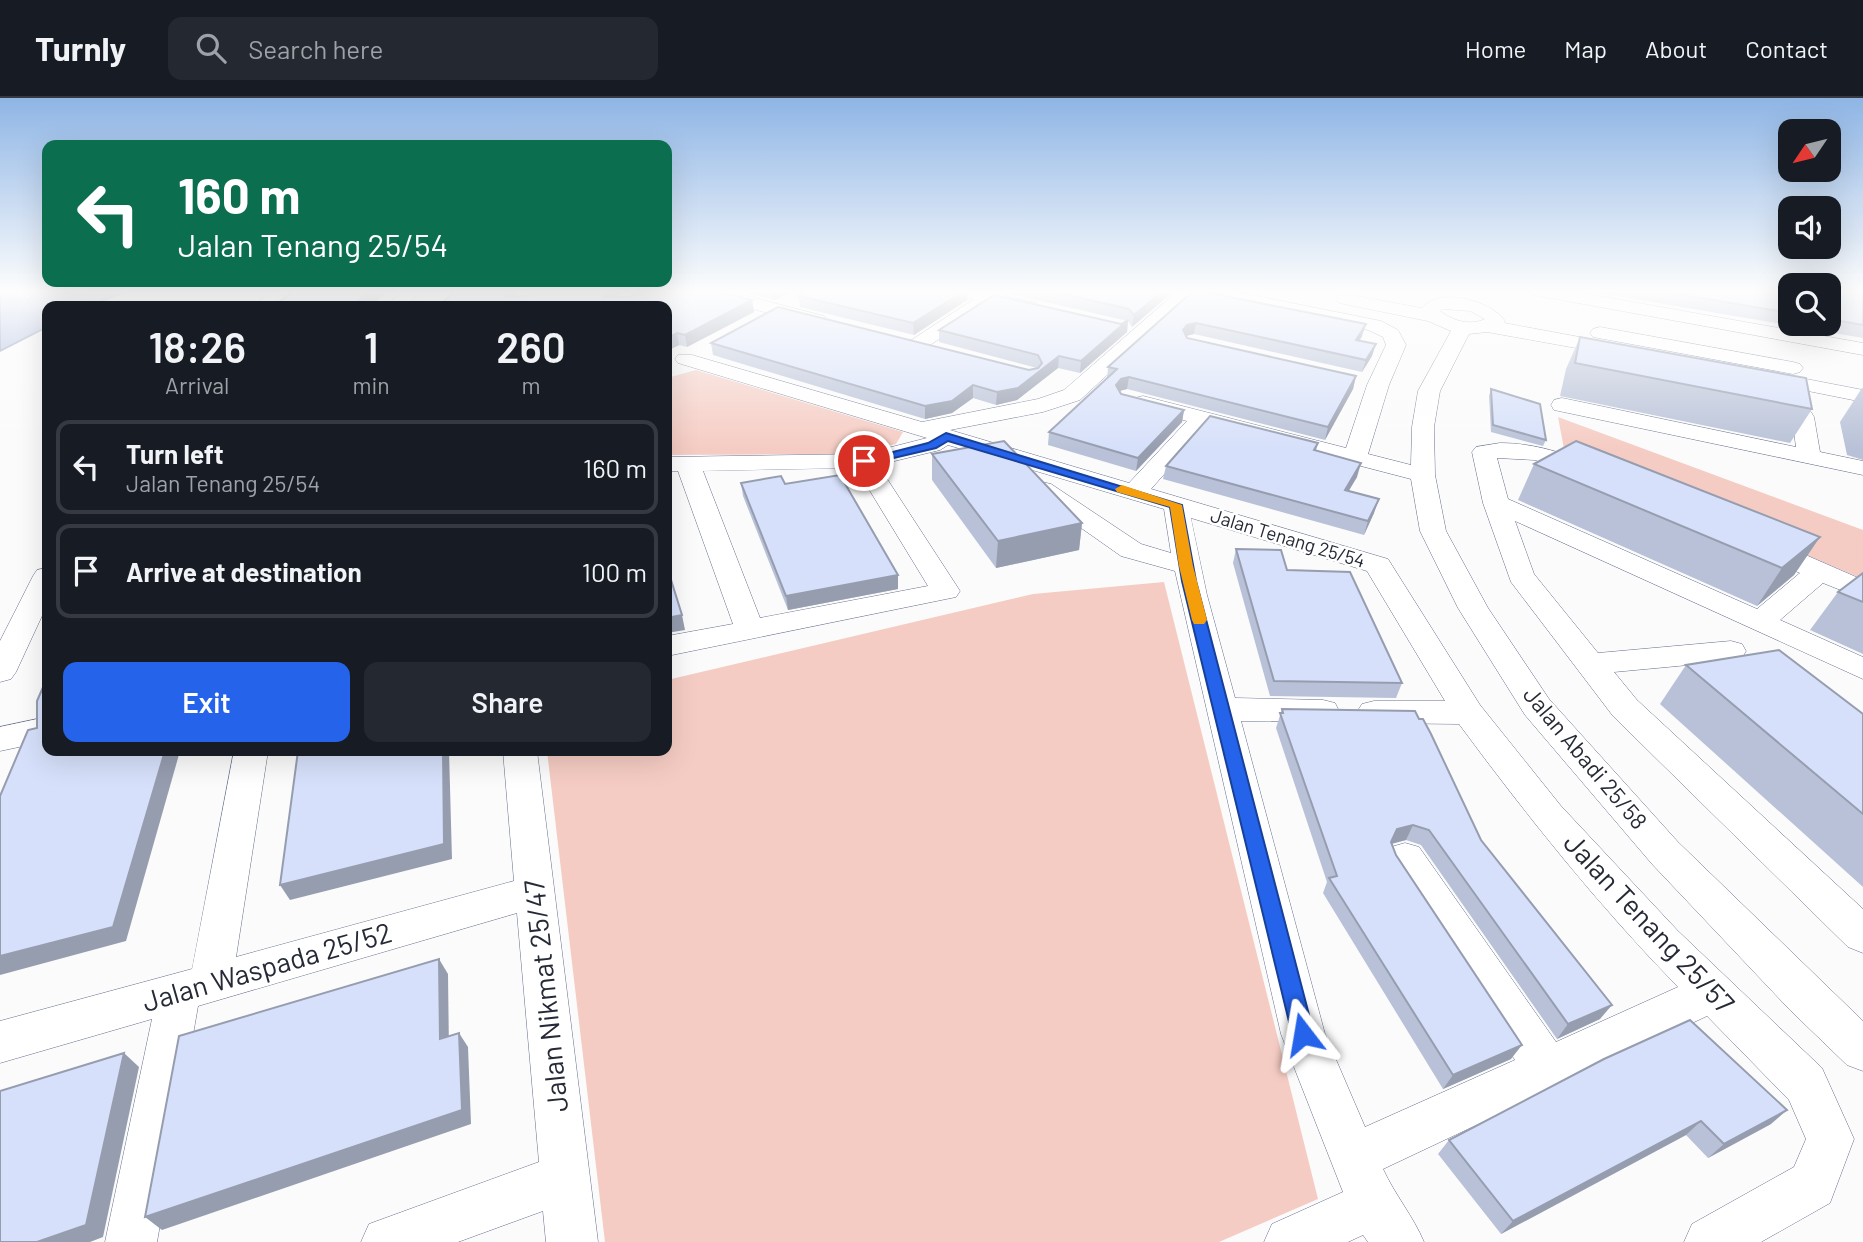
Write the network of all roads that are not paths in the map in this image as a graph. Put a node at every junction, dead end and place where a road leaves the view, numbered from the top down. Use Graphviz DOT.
graph roads {
  1 [pos="910,343"];
  2 [pos="1131,343"];
  3 [pos="1395,343"];
  4 [pos="1451,343"];
  5 [pos="1608,343"];
  6 [pos="1614,343"];
  7 [pos="1827,343"];
  8 [pos="917,345"];
  9 [pos="1836,345"];
  10 [pos="708,346"];
  11 [pos="1639,347"];
  12 [pos="1863,349"];
  13 [pos="942,352"];
  14 [pos="676,364"];
  15 [pos="1352,379"];
  16 [pos="1863,381"];
  17 [pos="1378,385"];
  18 [pos="1863,396"];
  19 [pos="1128,399"];
  20 [pos="1562,405"];
  21 [pos="1803,417"];
  22 [pos="1202,418"];
  23 [pos="921,429"];
  24 [pos="946,436"];
  25 [pos="1355,457"];
  26 [pos="1809,457"];
  27 [pos="864,461"];
  28 [pos="678,464"];
  29 [pos="1863,468"];
  30 [pos="1423,475"];
  31 [pos="1616,484"];
  32 [pos="1042,489"];
  33 [pos="1134,493"];
  34 [pos="1496,503"];
  35 [pos="1176,505"];
  36 [pos="1743,538"];
  37 [pos="1378,565"];
  38 [pos="1186,566"];
  39 [pos="1820,571"];
  40 [pos="42,590"];
  41 [pos="1863,590"];
  42 [pos="1760,622"];
  43 [pos="750,630"];
  44 [pos="672,645"];
  45 [pos="1731,651"];
  46 [pos="1590,664"];
  47 [pos="1863,668"];
  48 [pos="0,672"];
  49 [pos="1222,709"];
  50 [pos="1468,713"];
  51 [pos="42,730"];
  52 [pos="0,740"];
  53 [pos="250,756"];
  54 [pos="520,756"];
  55 [pos="1405,858"];
  56 [pos="534,892"];
  57 [pos="1863,935"];
  58 [pos="195,988"];
  59 [pos="1713,992"];
  60 [pos="0,1042"];
  61 [pos="1863,1050"];
  62 [pos="1547,1068"];
  63 [pos="1354,1157"];
  64 [pos="565,1178"];
  65 [pos="1385,1223"];
  66 [pos="131,1242"];
  67 [pos="387,1242"];
  68 [pos="572,1242"];
  69 [pos="1290,1242"];
  70 [pos="1710,1242"];
  1 -- 8 [label="street"];
  2 -- 23 [label="street"];
  3 -- 17 [label="street"];
  4 -- 30 [label="street, Jalan Abadi 25/58"];
  5 -- 11 [label="street"];
  6 -- 11 [label="street"];
  7 -- 9 [label="street"];
  8 -- 13 [label="street"];
  9 -- 12 [label="street"];
  10 -- 14 [label="street"];
  11 -- 16 [label="street"];
  11 -- 18 [label="street"];
  14 -- 23 [label="street, Jalan Tenang 25/54"];
  15 -- 17 [label="street"];
  17 -- 25 [label="street"];
  19 -- 22 [label="street"];
  20 -- 26 [label="street"];
  21 -- 26 [label="street"];
  22 -- 25 [label="street"];
  22 -- 33 [label="street"];
  23 -- 24 [label="street, Jalan Tenang 25/54"];
  24 -- 27 [label="street"];
  24 -- 33 [label="street, Jalan Tenang 25/54"];
  25 -- 30 [label="street"];
  26 -- 29 [label="street"];
  27 -- 28 [label="street"];
  27 -- 43 [label="street"];
  28 -- 43 [label="street"];
  30 -- 61 [label="street, Jalan Abadi 25/58"];
  31 -- 34 [label="street"];
  32 -- 38 [label="street"];
  33 -- 35 [label="street, Jalan Tenang 25/54"];
  34 -- 42 [label="street"];
  34 -- 46 [label="street"];
  35 -- 37 [label="street, Jalan Tenang 25/54"];
  35 -- 38 [label="street"];
  36 -- 39 [label="street"];
  37 -- 50 [label="street, Jalan Tenang 25/57"];
  38 -- 49 [label="street"];
  39 -- 41 [label="street"];
  39 -- 42 [label="street"];
  40 -- 48 [label="street"];
  42 -- 47 [label="street"];
  43 -- 44 [label="street"];
  45 -- 46 [label="street"];
  46 -- 57 [label="street"];
  49 -- 50 [label="street"];
  49 -- 63 [label="street"];
  50 -- 59 [label="street, Jalan Tenang 25/57"];
  51 -- 52 [label="street"];
  53 -- 58 [label="street"];
  54 -- 56 [label="street, Jalan Nikmat 25/47"];
  55 -- 62 [label="street"];
  56 -- 58 [label="street, Jalan Waspada 25/52"];
  56 -- 64 [label="street, Jalan Nikmat 25/47"];
  58 -- 60 [label="street, Jalan Waspada 25/52"];
  58 -- 66 [label="street"];
  59 -- 62 [label="street"];
  59 -- 70 [label="street, Jalan Tenang 25/57"];
  62 -- 63 [label="street"];
  63 -- 65 [label="street"];
  64 -- 67 [label="street"];
  64 -- 68 [label="street, Jalan Nikmat 25/47"];
  65 -- 69 [label="street"];
}
